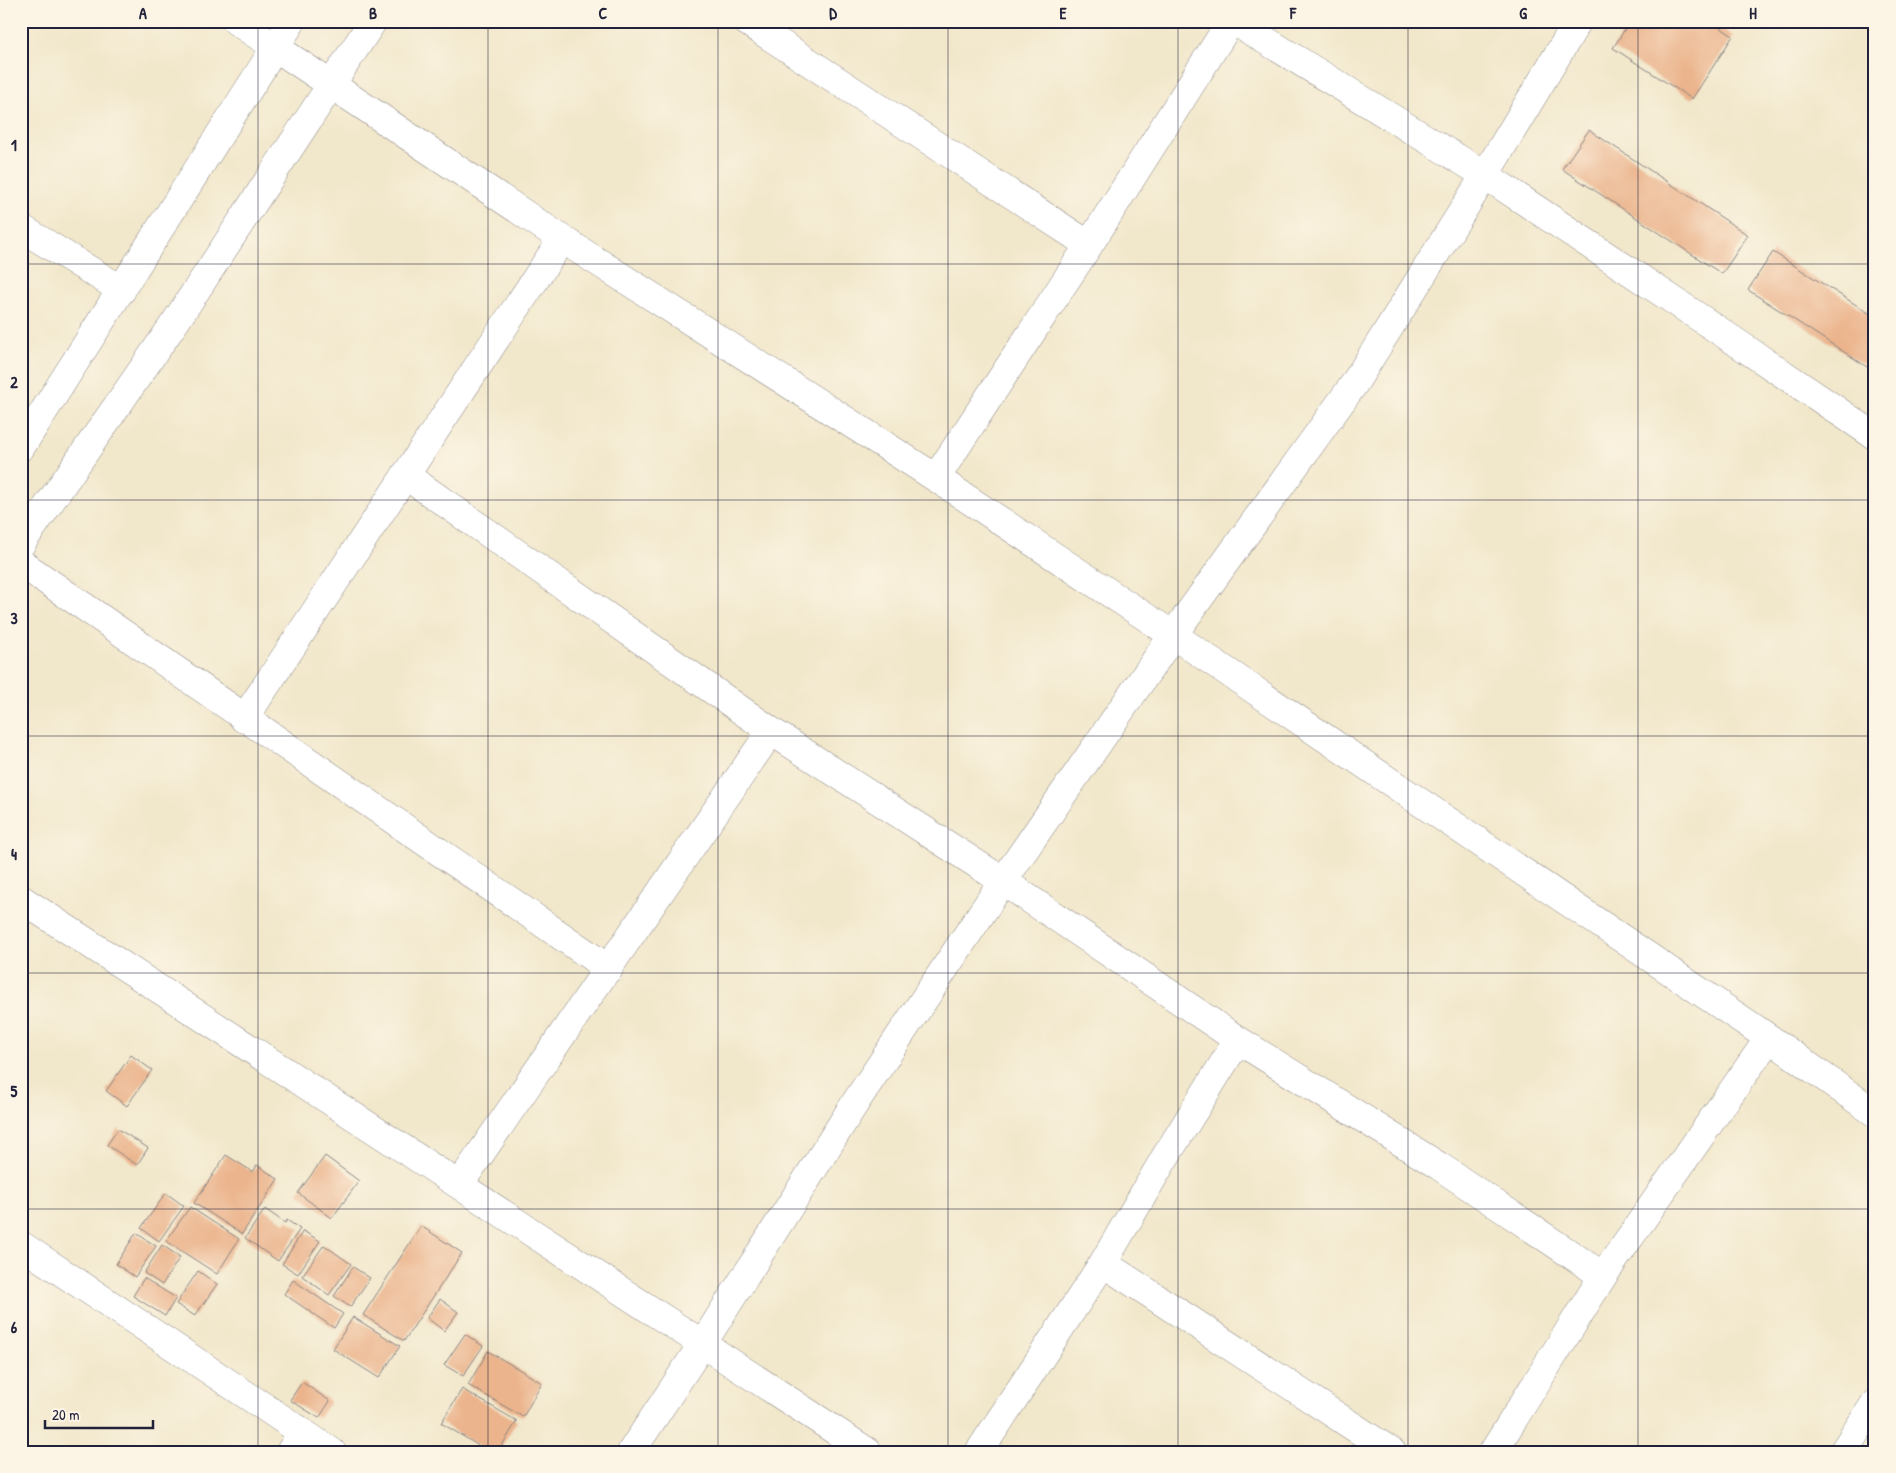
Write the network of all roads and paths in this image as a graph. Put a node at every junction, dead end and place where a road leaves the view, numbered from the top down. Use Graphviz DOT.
graph roads {
  1 [pos="236,21"];
  2 [pos="292,21"];
  3 [pos="373,21"];
  4 [pos="746,21"];
  5 [pos="1233,21"];
  6 [pos="1578,21"];
  7 [pos="275,47"];
  8 [pos="332,85"];
  9 [pos="1486,175"];
  10 [pos="21,228"];
  11 [pos="562,239"];
  12 [pos="1088,245"];
  13 [pos="122,290"];
  14 [pos="1875,436"];
  15 [pos="21,447"];
  16 [pos="405,475"];
  17 [pos="936,478"];
  18 [pos="21,544"];
  19 [pos="21,563"];
  20 [pos="1173,635"];
  21 [pos="244,719"];
  22 [pos="771,731"];
  23 [pos="1003,881"];
  24 [pos="21,899"];
  25 [pos="609,969"];
  26 [pos="1769,1038"];
  27 [pos="1238,1040"];
  28 [pos="1875,1113"];
  29 [pos="459,1185"];
  30 [pos="21,1245"];
  31 [pos="1103,1263"];
  32 [pos="1603,1276"];
  33 [pos="703,1343"];
  34 [pos="1875,1403"];
  35 [pos="296,1442"];
  36 [pos="332,1452"];
  37 [pos="631,1452"];
  38 [pos="868,1452"];
  39 [pos="979,1452"];
  40 [pos="1392,1452"];
  41 [pos="1493,1452"];
  42 [pos="1843,1452"];
  1 -- 7 [label="street"];
  2 -- 7 [label="street"];
  3 -- 8 [label="street"];
  4 -- 12 [label="street"];
  5 -- 9 [label="street"];
  5 -- 12 [label="street"];
  6 -- 9 [label="street"];
  7 -- 8 [label="street"];
  7 -- 13 [label="street"];
  8 -- 11 [label="street"];
  8 -- 18 [label="street"];
  9 -- 14 [label="street"];
  9 -- 20 [label="street"];
  10 -- 13 [label="street"];
  11 -- 16 [label="street"];
  11 -- 17 [label="street"];
  12 -- 17 [label="street"];
  13 -- 15 [label="street"];
  16 -- 21 [label="street"];
  16 -- 22 [label="street"];
  17 -- 20 [label="street"];
  19 -- 21 [label="street"];
  20 -- 23 [label="street"];
  20 -- 26 [label="street"];
  21 -- 25 [label="street"];
  22 -- 23 [label="street"];
  22 -- 25 [label="street"];
  23 -- 27 [label="street"];
  23 -- 33 [label="street"];
  24 -- 29 [label="street"];
  25 -- 29 [label="street"];
  26 -- 28 [label="street"];
  26 -- 32 [label="street"];
  27 -- 31 [label="street"];
  27 -- 32 [label="street"];
  29 -- 33 [label="street"];
  30 -- 35 [label="street"];
  31 -- 39 [label="street"];
  31 -- 40 [label="street"];
  32 -- 41 [label="street"];
  33 -- 37 [label="street"];
  33 -- 38 [label="street"];
  34 -- 42 [label="street"];
  35 -- 36 [label="street"];
}
